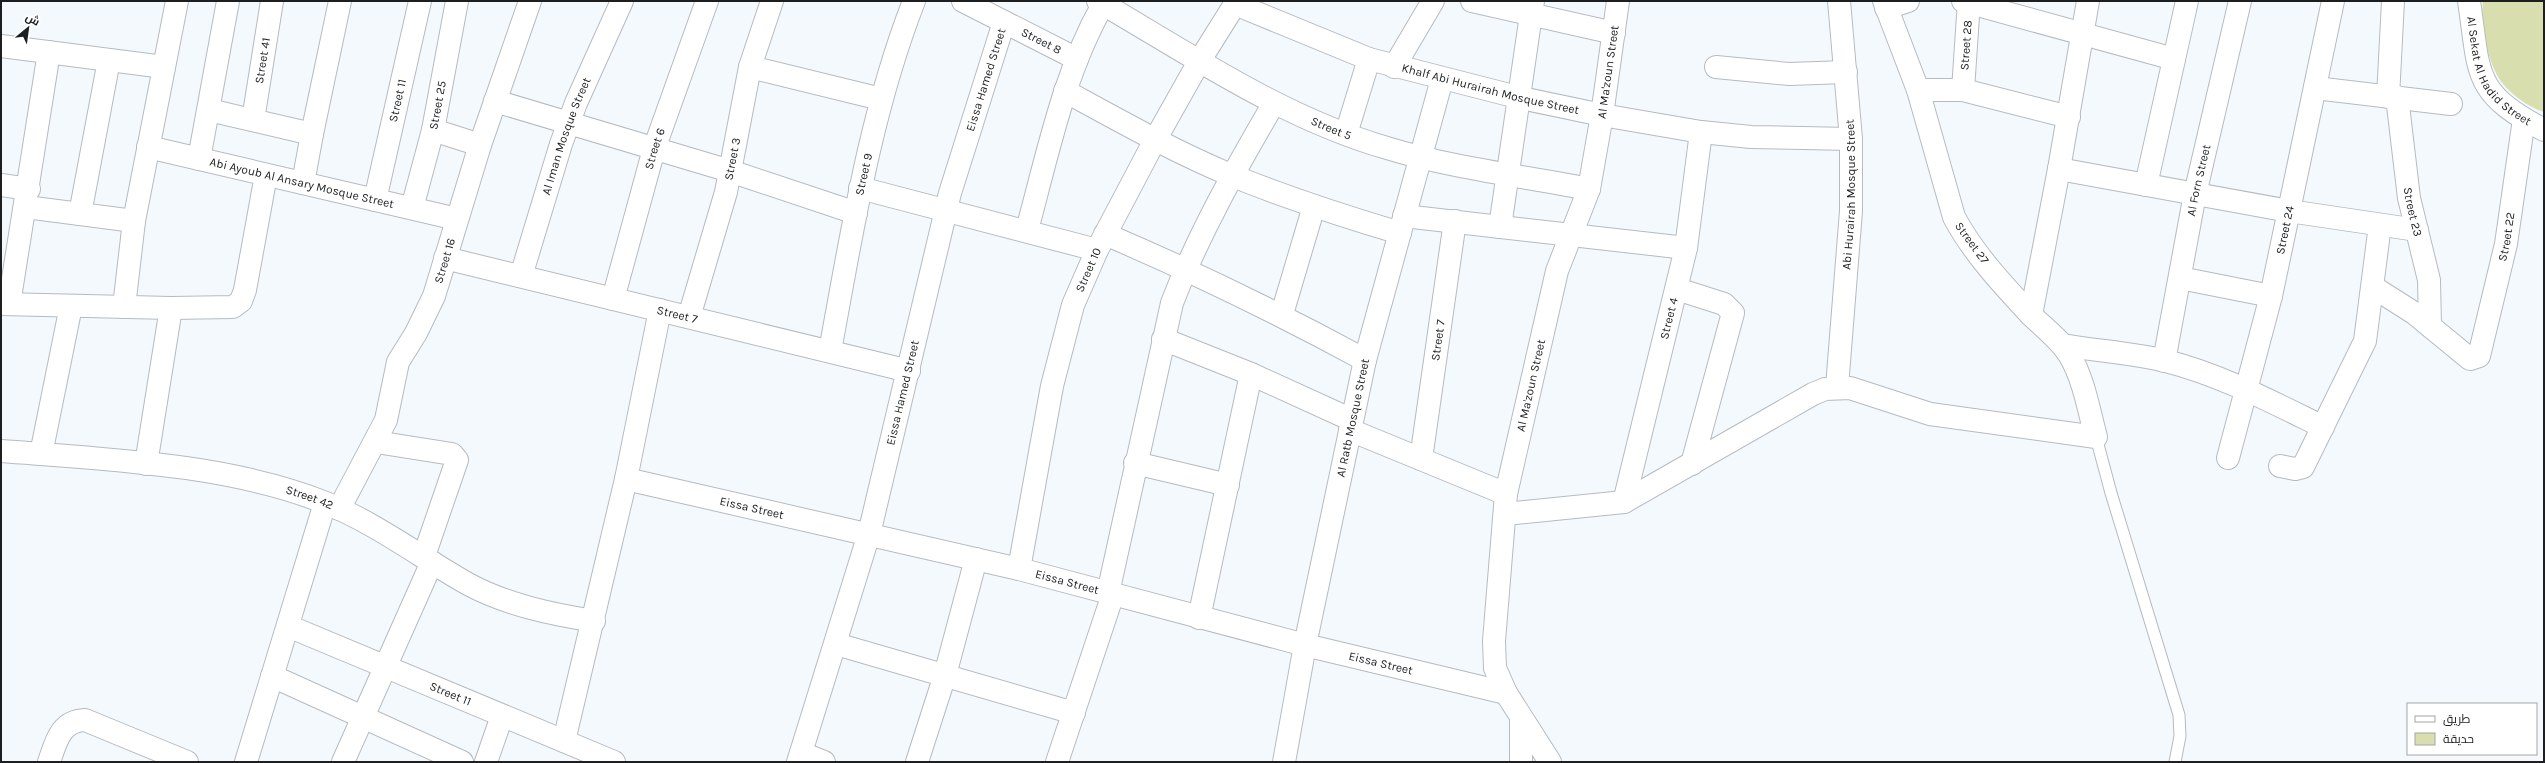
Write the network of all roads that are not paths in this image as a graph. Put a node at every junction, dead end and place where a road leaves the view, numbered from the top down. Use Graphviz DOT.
graph roads {
  1 [pos="177,1"];
  2 [pos="228,1"];
  3 [pos="272,1"];
  4 [pos="340,1"];
  5 [pos="420,1"];
  6 [pos="457,1"];
  7 [pos="530,1"];
  8 [pos="622,1"];
  9 [pos="707,1"];
  10 [pos="772,1"];
  11 [pos="914,1"];
  12 [pos="963,1"];
  13 [pos="1433,1"];
  14 [pos="1472,1"];
  15 [pos="1618,1"];
  16 [pos="1837,1"];
  17 [pos="1908,1"];
  18 [pos="1967,1"];
  19 [pos="2088,1"];
  20 [pos="2187,1"];
  21 [pos="2240,1"];
  22 [pos="2333,1"];
  23 [pos="2393,1"];
  24 [pos="1102,2"];
  25 [pos="1236,2"];
  26 [pos="2464,3"];
  27 [pos="1885,4"];
  28 [pos="1532,7"];
  29 [pos="1004,22"];
  30 [pos="1614,32"];
  31 [pos="2083,34"];
  32 [pos="1,46"];
  33 [pos="49,52"];
  34 [pos="1077,58"];
  35 [pos="1369,59"];
  36 [pos="2174,59"];
  37 [pos="109,60"];
  38 [pos="1200,60"];
  39 [pos="164,67"];
  40 [pos="750,67"];
  41 [pos="1394,67"];
  42 [pos="1716,67"];
  43 [pos="1846,72"];
  44 [pos="1442,79"];
  45 [pos="2315,88"];
  46 [pos="1918,90"];
  47 [pos="1963,90"];
  48 [pos="1065,91"];
  49 [pos="2392,97"];
  50 [pos="1521,98"];
  51 [pos="881,99"];
  52 [pos="495,102"];
  53 [pos="1274,103"];
  54 [pos="2451,104"];
  55 [pos="209,110"];
  56 [pos="1602,115"];
  57 [pos="2069,116"];
  58 [pos="2524,119"];
  59 [pos="253,120"];
  60 [pos="568,125"];
  61 [pos="433,130"];
  62 [pos="2544,130"];
  63 [pos="1701,132"];
  64 [pos="312,134"];
  65 [pos="1346,134"];
  66 [pos="1851,139"];
  67 [pos="1155,140"];
  68 [pos="480,145"];
  69 [pos="148,147"];
  70 [pos="654,149"];
  71 [pos="1421,157"];
  72 [pos="199,159"];
  73 [pos="2059,169"];
  74 [pos="730,171"];
  75 [pos="1509,174"];
  76 [pos="266,175"];
  77 [pos="1232,175"];
  78 [pos="303,183"];
  79 [pos="1,185"];
  80 [pos="2146,185"];
  81 [pos="860,188"];
  82 [pos="1589,188"];
  83 [pos="2195,194"];
  84 [pos="28,198"];
  85 [pos="375,200"];
  86 [pos="1314,206"];
  87 [pos="412,208"];
  88 [pos="946,210"];
  89 [pos="2289,210"];
  90 [pos="856,213"];
  91 [pos="80,214"];
  92 [pos="457,219"];
  93 [pos="134,221"];
  94 [pos="1455,222"];
  95 [pos="1402,224"];
  96 [pos="2380,225"];
  97 [pos="1500,227"];
  98 [pos="1027,230"];
  99 [pos="2417,230"];
  100 [pos="1572,235"];
  101 [pos="1101,242"];
  102 [pos="1686,248"];
  103 [pos="445,258"];
  104 [pos="1186,268"];
  105 [pos="521,276"];
  106 [pos="2180,278"];
  107 [pos="2373,287"];
  108 [pos="1676,289"];
  109 [pos="2271,296"];
  110 [pos="613,299"];
  111 [pos="5,304"];
  112 [pos="71,306"];
  113 [pos="124,307"];
  114 [pos="171,308"];
  115 [pos="660,310"];
  116 [pos="1282,314"];
  117 [pos="2030,315"];
  118 [pos="689,317"];
  119 [pos="2430,326"];
  120 [pos="1163,339"];
  121 [pos="2063,345"];
  122 [pos="830,351"];
  123 [pos="1365,360"];
  124 [pos="2164,361"];
  125 [pos="909,371"];
  126 [pos="1251,374"];
  127 [pos="1837,387"];
  128 [pos="2248,390"];
  129 [pos="1351,425"];
  130 [pos="2323,427"];
  131 [pos="2096,437"];
  132 [pos="376,442"];
  133 [pos="1,451"];
  134 [pos="41,454"];
  135 [pos="2228,458"];
  136 [pos="1420,459"];
  137 [pos="1135,463"];
  138 [pos="146,464"];
  139 [pos="1692,464"];
  140 [pos="2280,466"];
  141 [pos="626,479"];
  142 [pos="1228,485"];
  143 [pos="1624,502"];
  144 [pos="1506,504"];
  145 [pos="332,506"];
  146 [pos="869,534"];
  147 [pos="976,559"];
  148 [pos="428,560"];
  149 [pos="1019,569"];
  150 [pos="1110,594"];
  151 [pos="1199,618"];
  152 [pos="594,621"];
  153 [pos="288,626"];
  154 [pos="836,644"];
  155 [pos="1305,645"];
  156 [pos="385,667"];
  157 [pos="945,675"];
  158 [pos="272,676"];
  159 [pos="1506,693"];
  160 [pos="1074,713"];
  161 [pos="502,716"];
  162 [pos="363,717"];
  163 [pos="1521,719"];
  164 [pos="573,750"];
  165 [pos="799,758"];
  166 [pos="49,762"];
  167 [pos="187,762"];
  168 [pos="246,762"];
  169 [pos="343,762"];
  170 [pos="462,762"];
  171 [pos="486,762"];
  172 [pos="614,762"];
  173 [pos="824,762"];
  174 [pos="918,762"];
  175 [pos="1056,762"];
  176 [pos="1284,762"];
  177 [pos="1521,762"];
  178 [pos="1550,762"];
  179 [pos="2175,762"];
  1 -- 39 [label="street"];
  2 -- 55 [label="street"];
  3 -- 59 [label="street, Street 41"];
  4 -- 64 [label="street"];
  5 -- 85 [label="street, Street 11"];
  6 -- 61 [label="street, Street 25"];
  7 -- 52 [label="street, Street 16"];
  8 -- 60 [label="street, Al Iman Mosque Street"];
  9 -- 70 [label="street, Street 6"];
  10 -- 40 [label="street, Street 3"];
  11 -- 51 [label="street, Street 9"];
  12 -- 29 [label="street, Street 8"];
  13 -- 41 [label="street"];
  14 -- 28 [label="street"];
  15 -- 30 [label="street, Al Ma'zoun Street"];
  16 -- 43 [label="street, Abi Hurairah Mosque Street"];
  17 -- 27 [label="street"];
  18 -- 31 [label="street"];
  18 -- 47 [label="street, Street 28"];
  19 -- 31 [label="street"];
  20 -- 36 [label="street"];
  21 -- 83 [label="street, Al Forn Street"];
  22 -- 45 [label="street, Street 24"];
  23 -- 49 [label="street, Street 23"];
  24 -- 34 [label="street"];
  24 -- 38 [label="street, Street 5"];
  25 -- 35 [label="street, Khalf Abi Hurairah Mosque Street"];
  25 -- 38 [label="street, Street 10"];
  26 -- 58 [label="street, Al Sekat Al Hadid Street"];
  27 -- 46 [label="street, Street 27"];
  28 -- 30 [label="street"];
  28 -- 50 [label="street"];
  29 -- 34 [label="street, Street 8"];
  29 -- 88 [label="street, Eissa Hamed Street"];
  30 -- 56 [label="street, Al Ma'zoun Street"];
  31 -- 36 [label="street"];
  31 -- 57 [label="street"];
  32 -- 33 [label="street"];
  33 -- 37 [label="street"];
  33 -- 84 [label="street"];
  34 -- 48 [label="street"];
  35 -- 41 [label="street, Khalf Abi Hurairah Mosque Street"];
  35 -- 65 [label="street"];
  36 -- 80 [label="street"];
  37 -- 39 [label="street"];
  37 -- 91 [label="street"];
  38 -- 53 [label="street, Street 5"];
  38 -- 67 [label="street, Street 10"];
  39 -- 69 [label="street"];
  40 -- 51 [label="street"];
  40 -- 74 [label="street, Street 3"];
  41 -- 44 [label="street, Khalf Abi Hurairah Mosque Street"];
  42 -- 43 [label="street"];
  43 -- 66 [label="street, Abi Hurairah Mosque Street"];
  44 -- 50 [label="street, Khalf Abi Hurairah Mosque Street"];
  44 -- 71 [label="street, Al Ratb Mosque Street"];
  45 -- 49 [label="street"];
  45 -- 89 [label="street, Street 24"];
  46 -- 47 [label="street"];
  46 -- 117 [label="street, Street 27"];
  47 -- 57 [label="street"];
  48 -- 67 [label="street"];
  48 -- 98 [label="street"];
  49 -- 54 [label="street"];
  49 -- 99 [label="street, Street 23"];
  50 -- 56 [label="street, Khalf Abi Hurairah Mosque Street"];
  50 -- 75 [label="street"];
  51 -- 81 [label="street, Street 9"];
  52 -- 60 [label="street"];
  52 -- 68 [label="street, Street 16"];
  53 -- 65 [label="street, Street 5"];
  53 -- 77 [label="street"];
  55 -- 59 [label="street"];
  55 -- 72 [label="street"];
  56 -- 63 [label="street, Khalf Abi Hurairah Mosque Street"];
  56 -- 82 [label="street, Al Ma'zoun Street"];
  57 -- 73 [label="street"];
  58 -- 62 [label="street, Al Sekat Al Hadid Street"];
  58 -- 119 [label="street, Street 22"];
  59 -- 64 [label="street"];
  60 -- 70 [label="street"];
  60 -- 105 [label="street, Al Iman Mosque Street"];
  61 -- 68 [label="street"];
  61 -- 87 [label="street, Street 25"];
  63 -- 66 [label="street, Khalf Abi Hurairah Mosque Street"];
  63 -- 102 [label="street, Street 4"];
  64 -- 78 [label="street"];
  65 -- 71 [label="street, Street 5"];
  66 -- 127 [label="street, Abi Hurairah Mosque Street"];
  67 -- 77 [label="street"];
  67 -- 101 [label="street, Street 10"];
  68 -- 92 [label="street, Street 16"];
  69 -- 72 [label="street, Abi Ayoub Al Ansary Mosque Street"];
  69 -- 93 [label="street"];
  70 -- 74 [label="street"];
  70 -- 110 [label="street, Street 6"];
  71 -- 75 [label="street, Street 5"];
  71 -- 95 [label="street, Al Ratb Mosque Street"];
  72 -- 76 [label="street, Abi Ayoub Al Ansary Mosque Street"];
  73 -- 80 [label="street"];
  73 -- 117 [label="street"];
  74 -- 90 [label="street"];
  74 -- 118 [label="street, Street 3"];
  75 -- 82 [label="street, Street 5"];
  75 -- 97 [label="street"];
  76 -- 78 [label="street, Abi Ayoub Al Ansary Mosque Street"];
  76 -- 114 [label="street"];
  77 -- 86 [label="street"];
  77 -- 104 [label="street"];
  78 -- 85 [label="street, Abi Ayoub Al Ansary Mosque Street"];
  79 -- 84 [label="street"];
  80 -- 83 [label="street"];
  81 -- 88 [label="street"];
  81 -- 90 [label="street, Street 9"];
  82 -- 100 [label="street, Al Ma'zoun Street"];
  83 -- 89 [label="street"];
  83 -- 106 [label="street, Al Forn Street"];
  84 -- 91 [label="street"];
  84 -- 111 [label="street"];
  85 -- 87 [label="street, Abi Ayoub Al Ansary Mosque Street"];
  86 -- 95 [label="street"];
  86 -- 116 [label="street"];
  87 -- 92 [label="street, Abi Ayoub Al Ansary Mosque Street"];
  88 -- 98 [label="street"];
  88 -- 125 [label="street, Eissa Hamed Street"];
  89 -- 96 [label="street"];
  89 -- 109 [label="street, Street 24"];
  90 -- 122 [label="street, Street 9"];
  91 -- 93 [label="street"];
  92 -- 103 [label="street, Street 16"];
  93 -- 113 [label="street"];
  94 -- 95 [label="street"];
  94 -- 97 [label="street"];
  94 -- 136 [label="street, Street 7"];
  95 -- 123 [label="street, Al Ratb Mosque Street"];
  96 -- 99 [label="street"];
  96 -- 107 [label="street"];
  97 -- 100 [label="street"];
  98 -- 101 [label="street"];
  99 -- 119 [label="street, Street 23"];
  100 -- 102 [label="street"];
  100 -- 144 [label="street, Al Ma'zoun Street"];
  101 -- 104 [label="street"];
  101 -- 149 [label="street, Street 10"];
  102 -- 108 [label="street, Street 4"];
  103 -- 105 [label="street, Street 7"];
  103 -- 132 [label="street, Street 16"];
  104 -- 116 [label="street"];
  104 -- 120 [label="street"];
  105 -- 110 [label="street, Street 7"];
  106 -- 109 [label="street"];
  106 -- 124 [label="street, Al Forn Street"];
  107 -- 119 [label="street"];
  107 -- 130 [label="street"];
  108 -- 139 [label="street"];
  108 -- 143 [label="street, Street 4"];
  109 -- 128 [label="street, Street 24"];
  110 -- 115 [label="street, Street 7"];
  111 -- 112 [label="street"];
  112 -- 113 [label="street"];
  112 -- 134 [label="street"];
  113 -- 114 [label="street"];
  114 -- 138 [label="street"];
  115 -- 118 [label="street, Street 7"];
  115 -- 141 [label="street"];
  116 -- 123 [label="street"];
  117 -- 121 [label="street, Street 27"];
  118 -- 122 [label="street, Street 7"];
  120 -- 126 [label="street"];
  120 -- 137 [label="street"];
  121 -- 124 [label="street"];
  121 -- 131 [label="street, Street 27"];
  122 -- 125 [label="street, Street 7"];
  123 -- 129 [label="street, Al Ratb Mosque Street"];
  124 -- 128 [label="street"];
  125 -- 146 [label="street, Eissa Hamed Street"];
  126 -- 129 [label="street"];
  126 -- 142 [label="street"];
  127 -- 131 [label="street"];
  127 -- 139 [label="street"];
  128 -- 130 [label="street"];
  128 -- 135 [label="street, Street 24"];
  129 -- 136 [label="street"];
  129 -- 155 [label="street, Al Ratb Mosque Street"];
  130 -- 140 [label="street"];
  131 -- 179 [label="lane"];
  132 -- 145 [label="street, Street 16"];
  132 -- 148 [label="street"];
  133 -- 134 [label="street, Street 42"];
  134 -- 138 [label="street, Street 42"];
  136 -- 144 [label="street"];
  137 -- 142 [label="street"];
  137 -- 150 [label="street"];
  138 -- 145 [label="street, Street 42"];
  139 -- 143 [label="street"];
  141 -- 146 [label="street, Eissa Street"];
  141 -- 152 [label="street"];
  142 -- 151 [label="street"];
  143 -- 144 [label="street"];
  144 -- 159 [label="street, Al Ma'zoun Street"];
  145 -- 148 [label="street, Street 42"];
  145 -- 153 [label="street, Street 16"];
  146 -- 147 [label="street, Eissa Street"];
  146 -- 154 [label="street, Eissa Hamed Street"];
  147 -- 149 [label="street, Eissa Street"];
  147 -- 157 [label="street"];
  148 -- 152 [label="street, Street 42"];
  148 -- 156 [label="street"];
  149 -- 150 [label="street, Eissa Street"];
  150 -- 151 [label="street, Eissa Street"];
  150 -- 160 [label="street"];
  151 -- 155 [label="street, Eissa Street"];
  152 -- 164 [label="street"];
  153 -- 156 [label="street, Street 11"];
  153 -- 158 [label="street, Street 16"];
  154 -- 157 [label="street"];
  154 -- 165 [label="street, Eissa Hamed Street"];
  155 -- 159 [label="street, Eissa Street"];
  155 -- 176 [label="street, Al Ratb Mosque Street"];
  156 -- 161 [label="street, Street 11"];
  156 -- 162 [label="street"];
  157 -- 160 [label="street"];
  157 -- 174 [label="street"];
  158 -- 162 [label="street"];
  158 -- 168 [label="street, Street 16"];
  159 -- 163 [label="street, Al Ma'zoun Street"];
  160 -- 175 [label="street"];
  161 -- 164 [label="street, Street 11"];
  161 -- 171 [label="street"];
  162 -- 169 [label="street"];
  162 -- 170 [label="street"];
  163 -- 177 [label="street"];
  163 -- 178 [label="street, Al Ma'zoun Street"];
  164 -- 172 [label="street, Street 11"];
  165 -- 173 [label="street"];
  166 -- 167 [label="street"];
}
